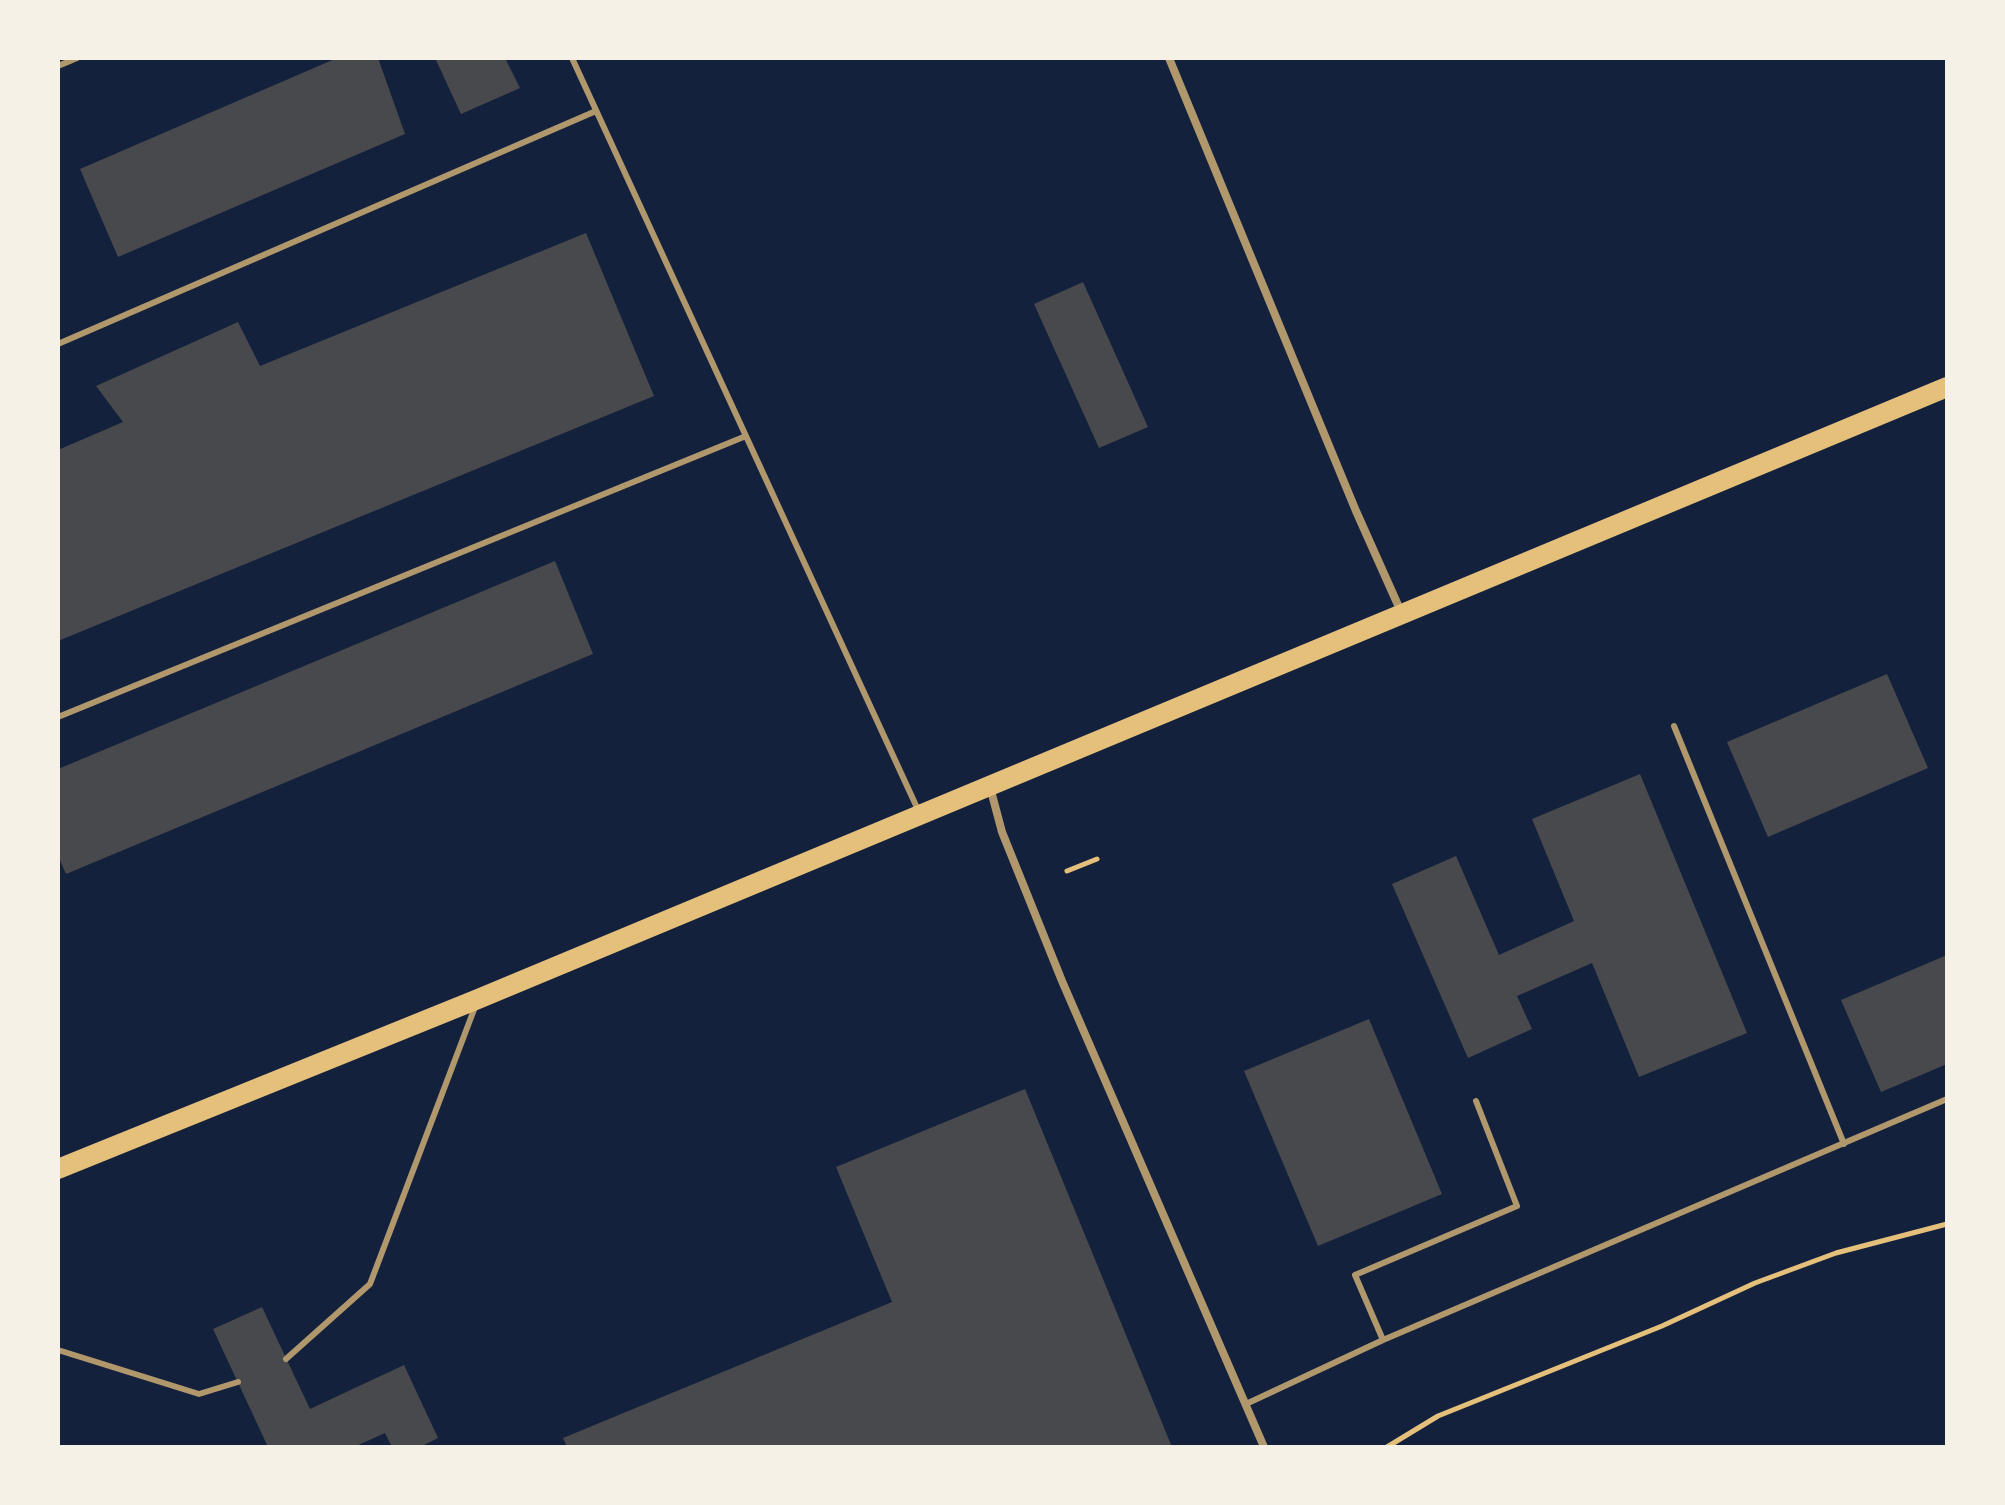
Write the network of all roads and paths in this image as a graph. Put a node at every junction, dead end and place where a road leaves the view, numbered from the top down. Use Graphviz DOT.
graph roads {
  1 [pos="77,58"];
  2 [pos="572,58"];
  3 [pos="1169,58"];
  4 [pos="58,66"];
  5 [pos="596,111"];
  6 [pos="58,344"];
  7 [pos="1947,387"];
  8 [pos="746,436"];
  9 [pos="1402,614"];
  10 [pos="58,717"];
  11 [pos="1674,726"];
  12 [pos="990,786"];
  13 [pos="921,815"];
  14 [pos="1097,859"];
  15 [pos="1067,871"];
  16 [pos="478,999"];
  17 [pos="1947,1099"];
  18 [pos="1476,1101"];
  19 [pos="1844,1144"];
  20 [pos="58,1169"];
  21 [pos="1947,1224"];
  22 [pos="1383,1340"];
  23 [pos="58,1350"];
  24 [pos="286,1359"];
  25 [pos="238,1382"];
  26 [pos="1246,1404"];
  27 [pos="1264,1447"];
  28 [pos="1387,1447"];
  1 -- 4 [label="lane"];
  2 -- 5 [label="lane"];
  3 -- 9 [label="street"];
  5 -- 6 [label="lane"];
  5 -- 8 [label="lane"];
  7 -- 9 [label="main road"];
  8 -- 10 [label="lane"];
  8 -- 13 [label="lane"];
  9 -- 12 [label="main road"];
  11 -- 19 [label="lane"];
  12 -- 13 [label="main road"];
  12 -- 26 [label="street"];
  13 -- 16 [label="main road"];
  14 -- 15 [label="path"];
  16 -- 20 [label="main road"];
  16 -- 24 [label="lane"];
  17 -- 19 [label="lane"];
  18 -- 22 [label="lane"];
  19 -- 22 [label="lane"];
  21 -- 28 [label="path"];
  22 -- 26 [label="lane"];
  23 -- 25 [label="lane"];
  26 -- 27 [label="street"];
}
